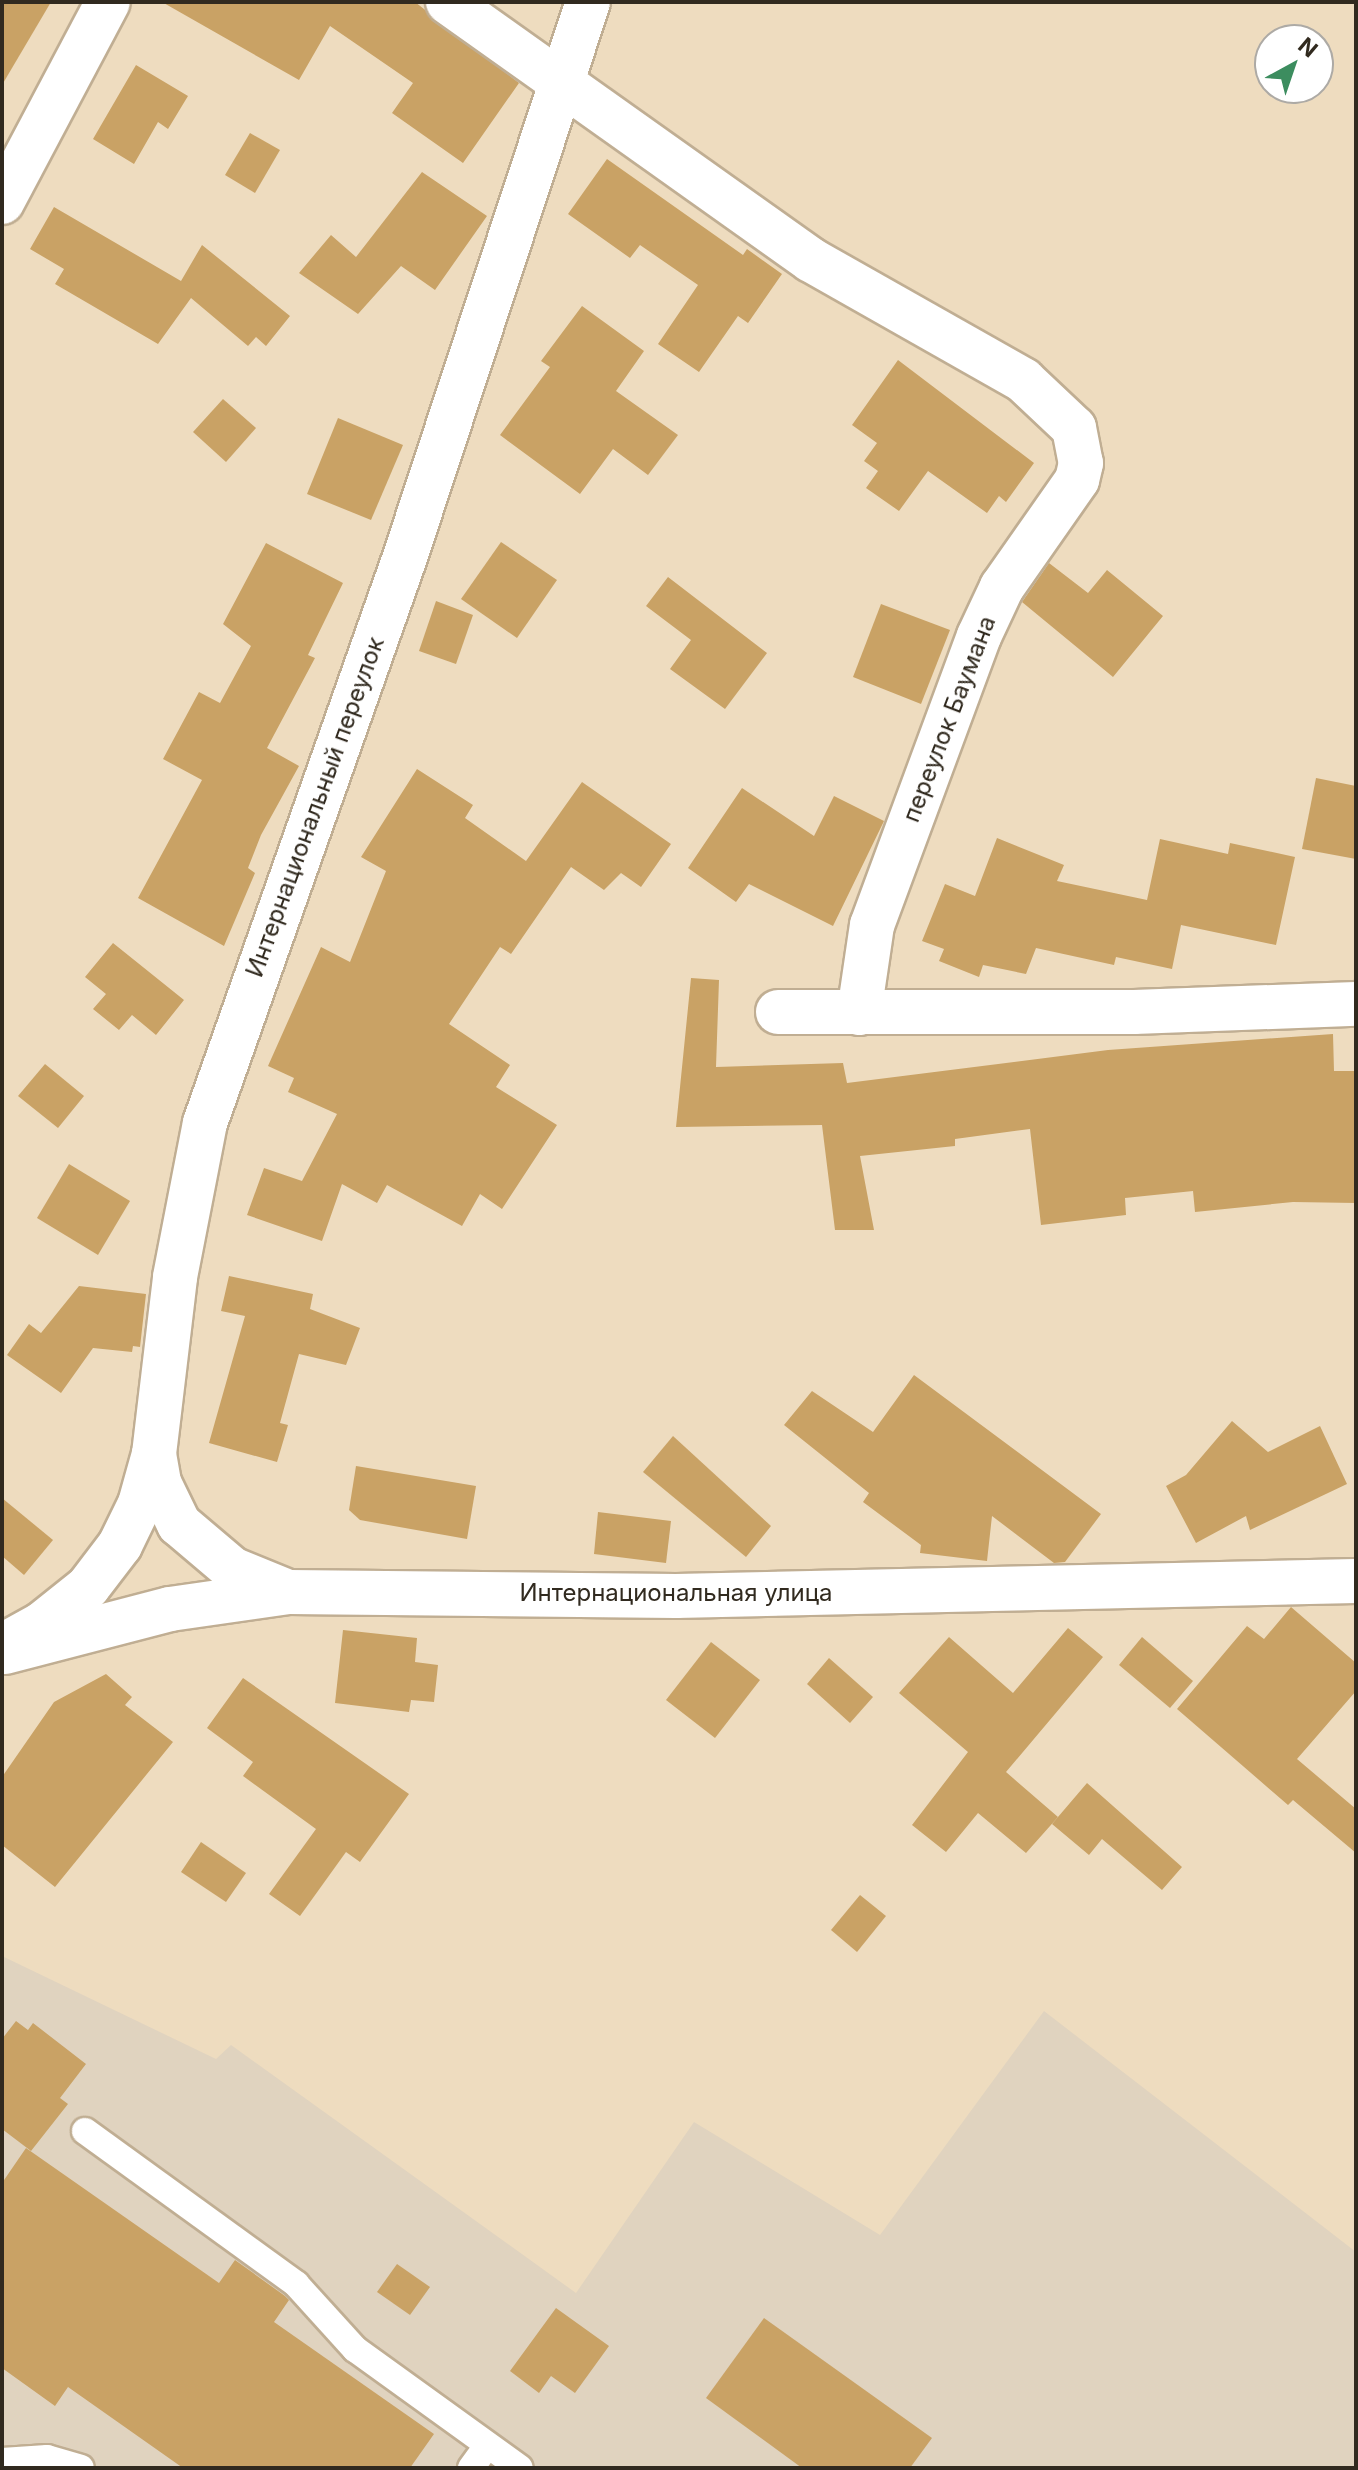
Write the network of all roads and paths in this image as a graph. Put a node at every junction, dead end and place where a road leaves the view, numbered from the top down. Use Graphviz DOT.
graph roads {
  1 [pos="108,2"];
  2 [pos="448,2"];
  3 [pos="588,2"];
  4 [pos="561,80"];
  5 [pos="2,202"];
  6 [pos="1356,1004"];
  7 [pos="778,1012"];
  8 [pos="859,1013"];
  9 [pos="154,1454"];
  10 [pos="1356,1581"];
  11 [pos="289,1592"];
  12 [pos="2,1646"];
  13 [pos="2,1653"];
  14 [pos="85,2131"];
  15 [pos="487,2446"];
  16 [pos="2,2461"];
  17 [pos="81,2468"];
  18 [pos="471,2468"];
  19 [pos="520,2468"];
  1 -- 5 [label="street"];
  2 -- 4 [label="street"];
  3 -- 4 [label="street, Интернациональный переулок"];
  4 -- 8 [label="street, переулок Баумана"];
  4 -- 9 [label="street, Интернациональный переулок"];
  6 -- 8 [label="street"];
  7 -- 8 [label="street"];
  9 -- 11 [label="street"];
  9 -- 12 [label="street, Интернациональный переулок"];
  10 -- 11 [label="street, Интернациональная улица"];
  11 -- 13 [label="street, Интернациональная улица"];
  14 -- 15 [label="lane"];
  15 -- 18 [label="lane"];
  15 -- 19 [label="lane"];
  16 -- 17 [label="lane"];
}
